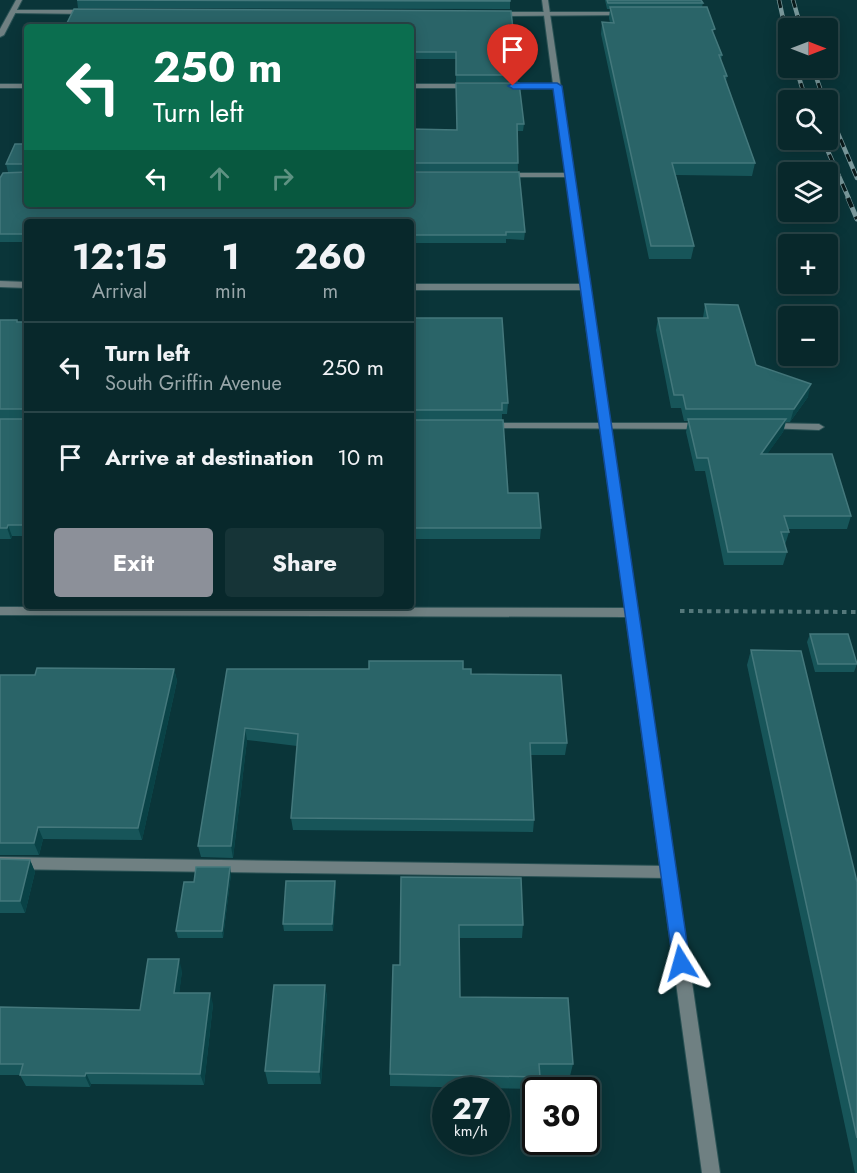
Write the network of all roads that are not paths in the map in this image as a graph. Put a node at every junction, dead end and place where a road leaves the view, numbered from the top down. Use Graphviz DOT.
graph roads {
  1 [pos="19,0"];
  2 [pos="545,0"];
  3 [pos="13,12"];
  4 [pos="94,12"];
  5 [pos="489,14"];
  6 [pos="547,14"];
  7 [pos="633,14"];
  8 [pos="0,35"];
  9 [pos="0,86"];
  10 [pos="24,86"];
  11 [pos="414,86"];
  12 [pos="477,86"];
  13 [pos="500,86"];
  14 [pos="557,86"];
  15 [pos="494,175"];
  16 [pos="570,175"];
  17 [pos="0,284"];
  18 [pos="24,285"];
  19 [pos="414,286"];
  20 [pos="586,287"];
  21 [pos="478,426"];
  22 [pos="605,426"];
  23 [pos="716,426"];
  24 [pos="762,426"];
  25 [pos="819,427"];
  26 [pos="0,611"];
  27 [pos="632,613"];
  28 [pos="0,862"];
  29 [pos="668,872"];
  30 [pos="711,1173"];
  1 -- 3 [label="street"];
  2 -- 6 [label="street"];
  3 -- 4 [label="street"];
  3 -- 8 [label="street"];
  5 -- 6 [label="street"];
  6 -- 7 [label="street"];
  6 -- 14 [label="street"];
  9 -- 10 [label="street"];
  11 -- 12 [label="street"];
  13 -- 14 [label="street"];
  14 -- 16 [label="street"];
  15 -- 16 [label="street"];
  16 -- 20 [label="street"];
  17 -- 18 [label="street"];
  19 -- 20 [label="street"];
  20 -- 22 [label="street"];
  21 -- 22 [label="street"];
  22 -- 23 [label="street"];
  22 -- 27 [label="street"];
  24 -- 25 [label="street"];
  26 -- 27 [label="street"];
  27 -- 29 [label="street"];
  28 -- 29 [label="street"];
  29 -- 30 [label="street"];
}
